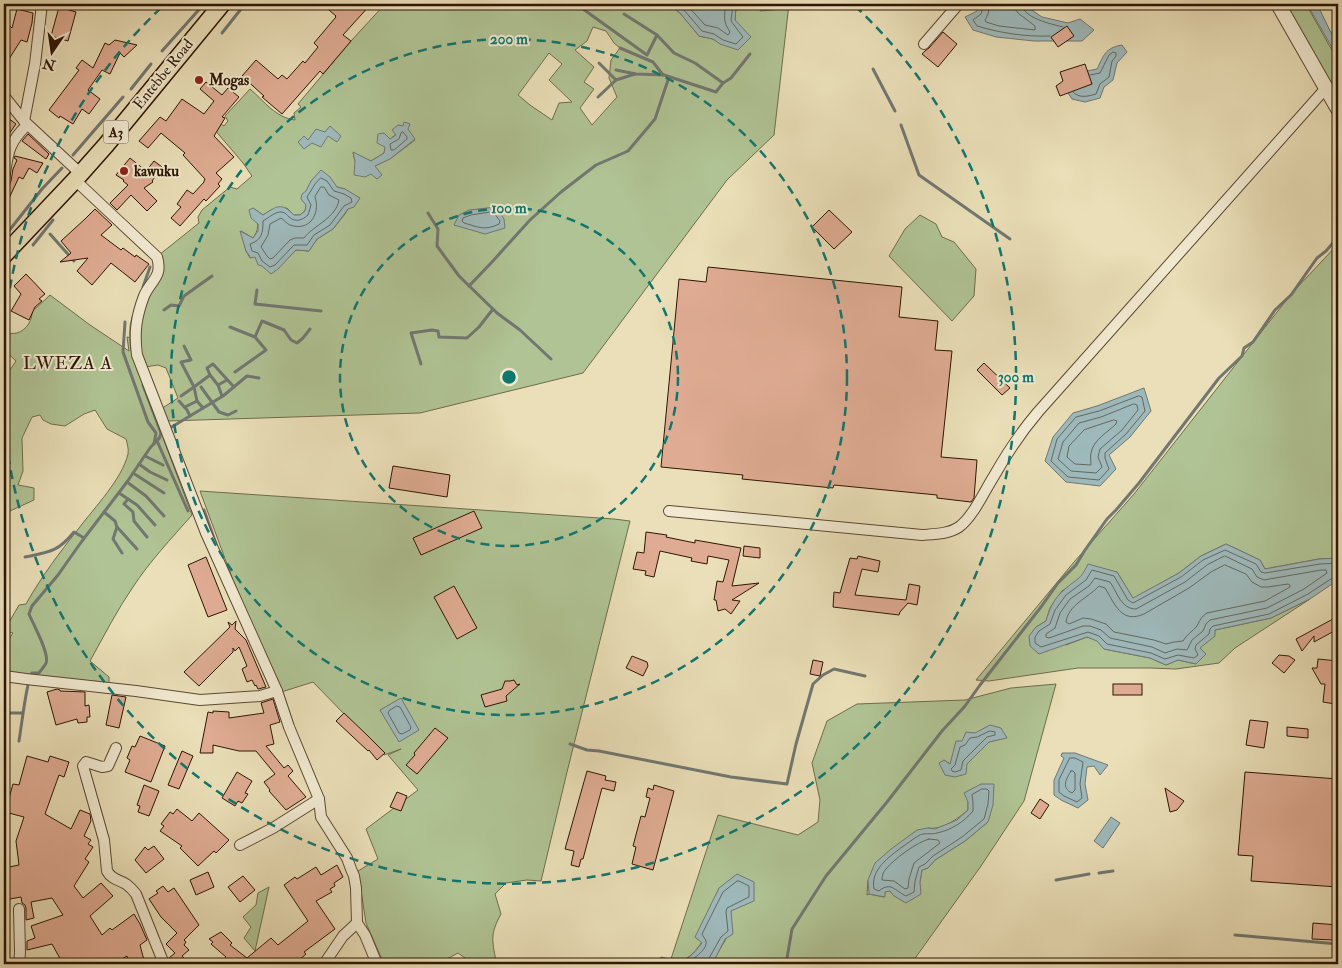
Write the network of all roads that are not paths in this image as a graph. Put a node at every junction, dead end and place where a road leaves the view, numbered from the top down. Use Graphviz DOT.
graph roads {
  1 [pos="42,4"];
  2 [pos="222,4"];
  3 [pos="1278,4"];
  4 [pos="956,6"];
  5 [pos="924,44"];
  6 [pos="1326,88"];
  7 [pos="4,96"];
  8 [pos="1338,109"];
  9 [pos="25,123"];
  10 [pos="78,177"];
  11 [pos="4,180"];
  12 [pos="4,255"];
  13 [pos="669,511"];
  14 [pos="4,676"];
  15 [pos="277,691"];
  16 [pos="116,748"];
  17 [pos="319,799"];
  18 [pos="240,845"];
  19 [pos="19,909"];
  20 [pos="357,923"];
  21 [pos="19,964"];
  22 [pos="164,964"];
  23 [pos="324,964"];
  24 [pos="377,964"];
  1 -- 9 [label="street"];
  2 -- 10 [label="main road, Entebbe Road / A3"];
  3 -- 6 [label="street"];
  4 -- 5 [label="street"];
  6 -- 8 [label="street"];
  6 -- 13 [label="street"];
  7 -- 9 [label="street"];
  9 -- 10 [label="street"];
  9 -- 11 [label="street"];
  10 -- 12 [label="main road, Entebbe Road / A3"];
  10 -- 15 [label="street"];
  14 -- 15 [label="street"];
  15 -- 17 [label="street"];
  16 -- 22 [label="street"];
  17 -- 18 [label="street"];
  17 -- 20 [label="street"];
  19 -- 21 [label="street"];
  20 -- 23 [label="street"];
  20 -- 24 [label="street"];
}
